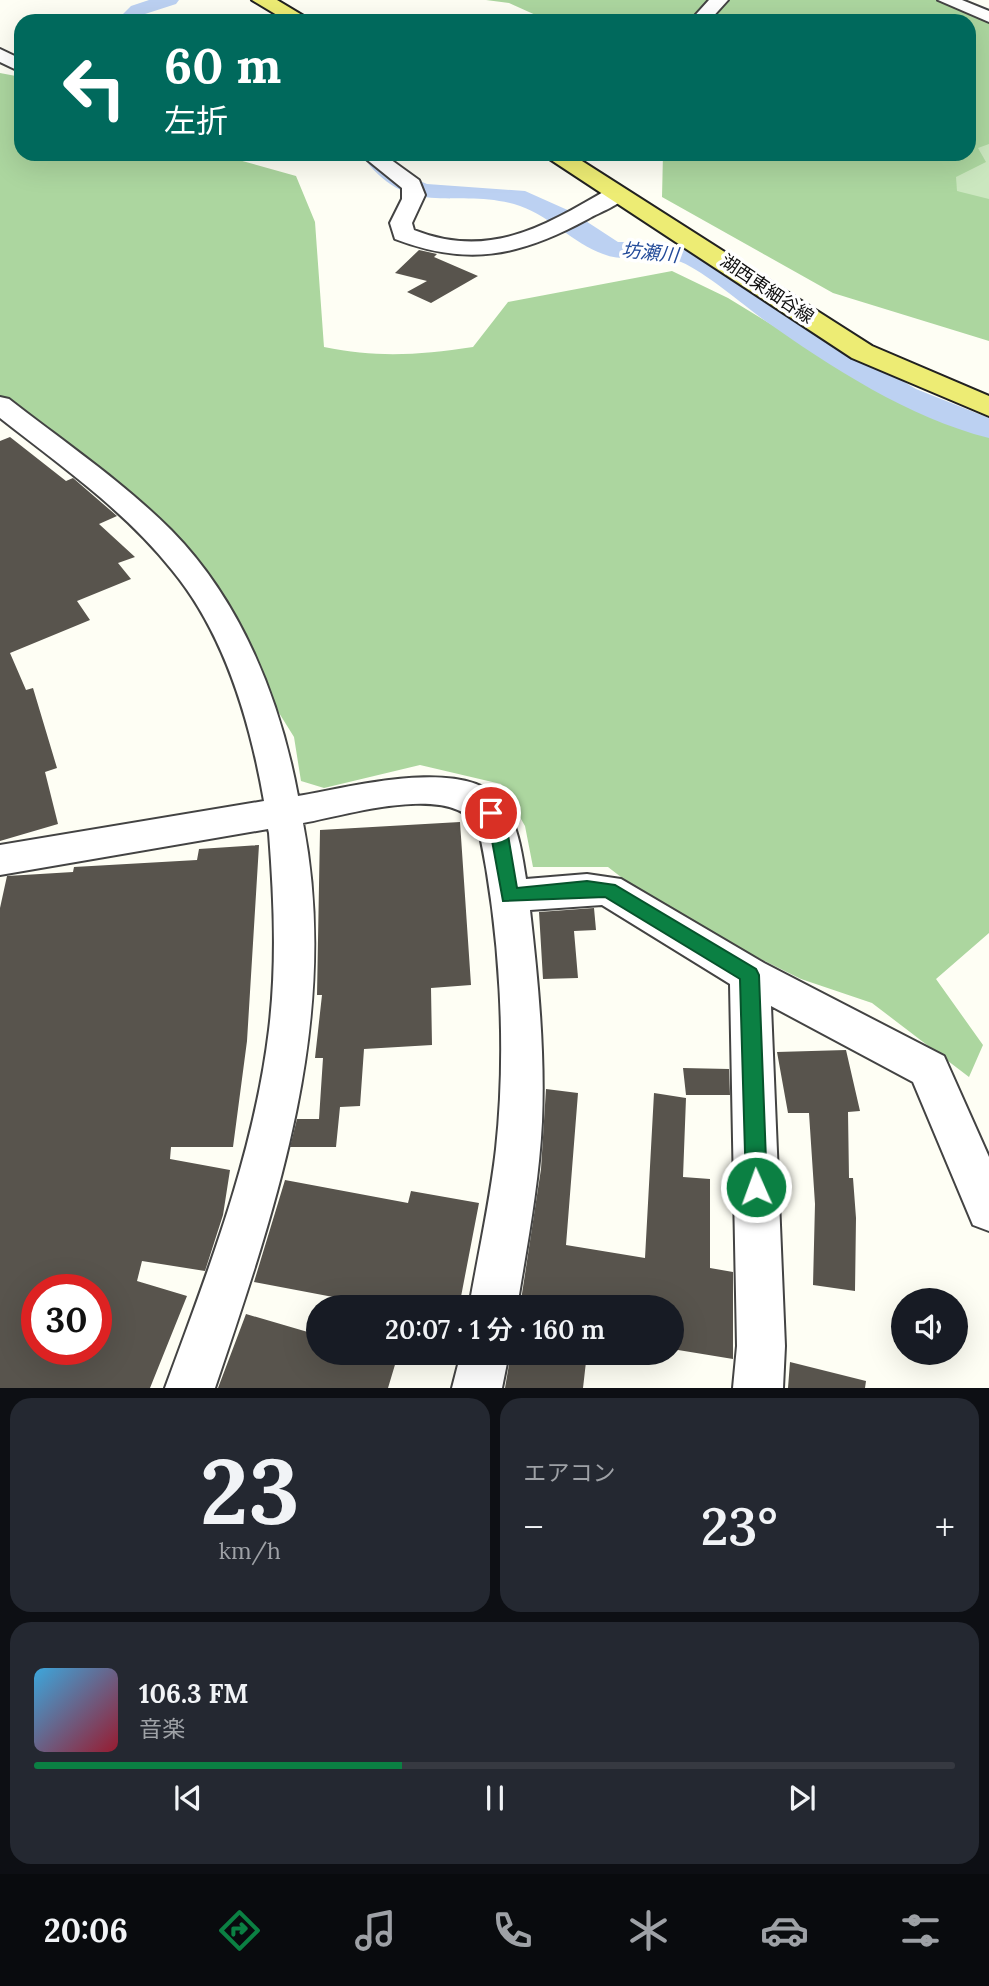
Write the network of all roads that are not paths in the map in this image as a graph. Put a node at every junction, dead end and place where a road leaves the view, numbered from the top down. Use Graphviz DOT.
graph roads {
  1 [pos="262,0"];
  2 [pos="719,0"];
  3 [pos="947,0"];
  4 [pos="289,14"];
  5 [pos="706,14"];
  6 [pos="989,17"];
  7 [pos="380,161"];
  8 [pos="565,161"];
  9 [pos="618,194"];
  10 [pos="989,407"];
  11 [pos="8,421"];
  12 [pos="286,811"];
  13 [pos="0,860"];
  14 [pos="510,896"];
  15 [pos="750,975"];
  16 [pos="989,1209"];
  17 [pos="495,1295"];
  18 [pos="482,1365"];
  19 [pos="190,1388"];
  20 [pos="477,1388"];
  21 [pos="758,1388"];
  1 -- 4 [label="main road"];
  2 -- 5 [label="street"];
  3 -- 6 [label="street"];
  7 -- 9 [label="street"];
  8 -- 9 [label="main road, 湖西東細谷線"];
  9 -- 10 [label="main road, 湖西東細谷線"];
  11 -- 12 [label="street"];
  12 -- 13 [label="street"];
  12 -- 14 [label="street"];
  12 -- 19 [label="street"];
  14 -- 15 [label="street"];
  14 -- 17 [label="street"];
  15 -- 16 [label="street"];
  15 -- 21 [label="street"];
  18 -- 20 [label="street"];
}
